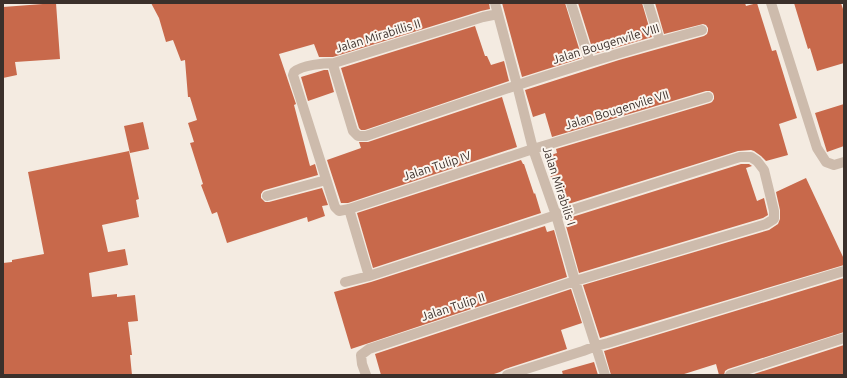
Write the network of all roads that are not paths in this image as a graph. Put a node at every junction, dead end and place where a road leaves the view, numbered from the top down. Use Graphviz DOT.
graph roads {
  1 [pos="495,3"];
  2 [pos="571,3"];
  3 [pos="648,3"];
  4 [pos="771,3"];
  5 [pos="498,14"];
  6 [pos="702,30"];
  7 [pos="660,41"];
  8 [pos="590,62"];
  9 [pos="334,63"];
  10 [pos="517,85"];
  11 [pos="708,96"];
  12 [pos="353,131"];
  13 [pos="533,149"];
  14 [pos="844,162"];
  15 [pos="326,180"];
  16 [pos="267,196"];
  17 [pos="349,209"];
  18 [pos="556,215"];
  19 [pos="844,271"];
  20 [pos="370,276"];
  21 [pos="575,281"];
  22 [pos="345,282"];
  23 [pos="844,338"];
  24 [pos="596,346"];
  25 [pos="533,371"];
  26 [pos="366,375"];
  27 [pos="507,375"];
  28 [pos="605,375"];
  29 [pos="730,375"];
  1 -- 5 [label="street, Jalan Mirabilis I"];
  2 -- 8 [label="street"];
  3 -- 7 [label="street"];
  4 -- 14 [label="street"];
  5 -- 9 [label="street, Jalan Mirabillis II"];
  5 -- 10 [label="street, Jalan Mirabilis I"];
  6 -- 7 [label="street, Jalan Bougenvile VIII"];
  7 -- 8 [label="street, Jalan Bougenvile VIII"];
  8 -- 10 [label="street, Jalan Bougenvile VIII"];
  9 -- 12 [label="street, Jalan Mirabillis II"];
  9 -- 15 [label="street"];
  10 -- 12 [label="street, Jalan Bougenvile VIII"];
  10 -- 13 [label="street, Jalan Mirabilis I"];
  11 -- 13 [label="street, Jalan Bougenvile VII"];
  13 -- 17 [label="street, Jalan Tulip IV"];
  13 -- 18 [label="street, Jalan Mirabilis I"];
  15 -- 16 [label="street"];
  15 -- 17 [label="street"];
  17 -- 20 [label="street"];
  18 -- 20 [label="street"];
  18 -- 21 [label="street, Jalan Mirabilis I"];
  18 -- 21 [label="street"];
  19 -- 24 [label="street"];
  20 -- 22 [label="street"];
  21 -- 24 [label="street, Jalan Mirabilis I"];
  21 -- 26 [label="street, Jalan Tulip II"];
  23 -- 29 [label="street"];
  24 -- 25 [label="street"];
  24 -- 28 [label="street, Jalan Mirabilis I"];
  25 -- 27 [label="street"];
}
